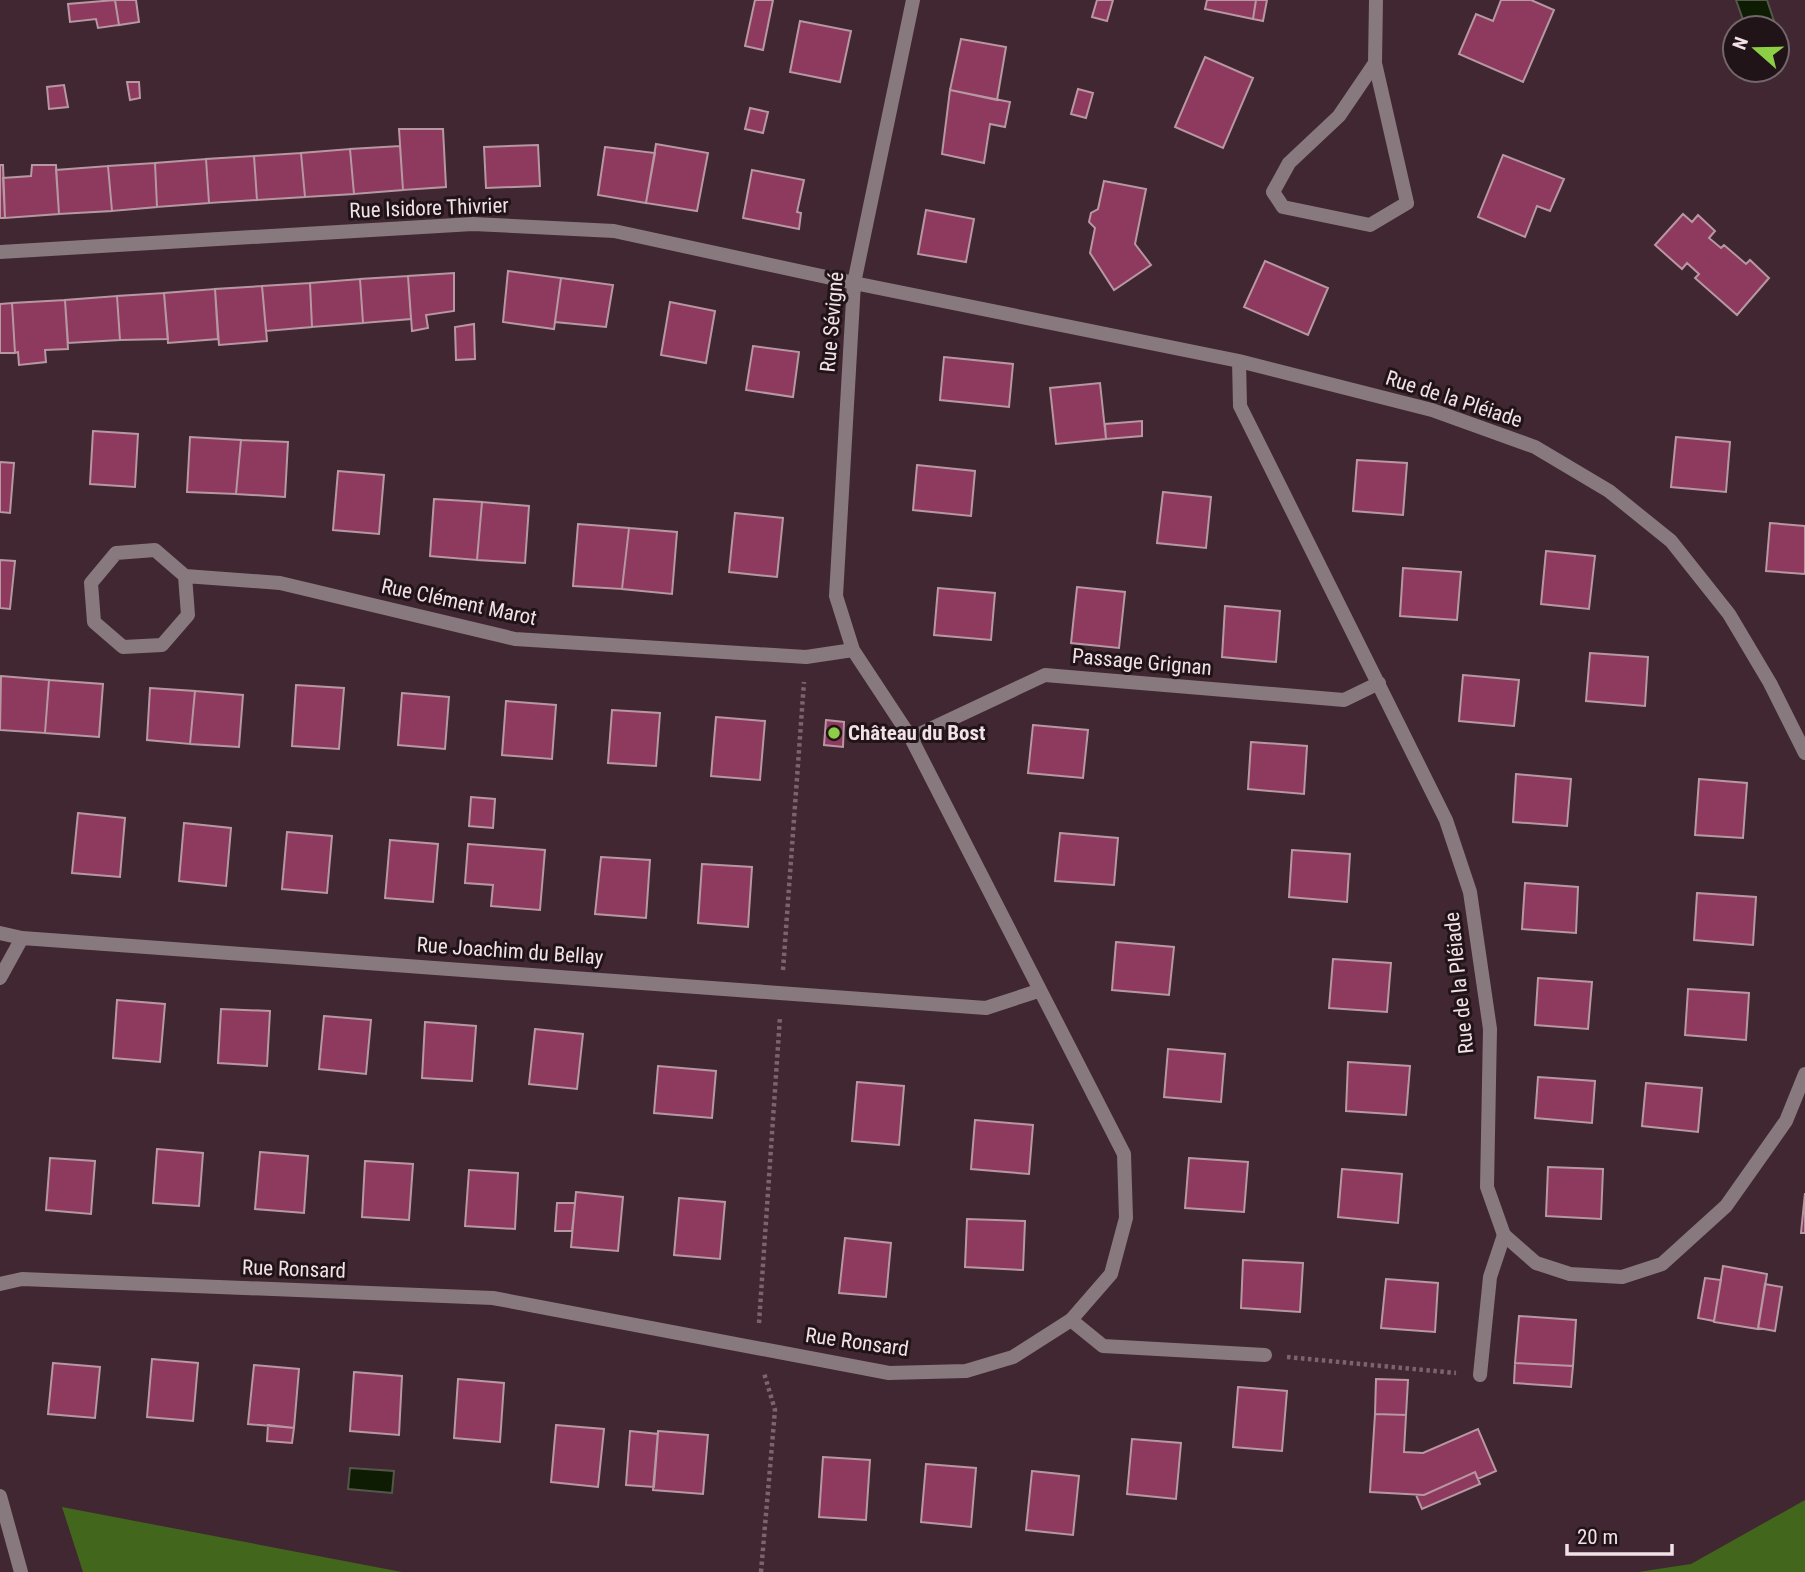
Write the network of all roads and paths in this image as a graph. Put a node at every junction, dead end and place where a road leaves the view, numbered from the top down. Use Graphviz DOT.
graph roads {
  1 [pos="913,0"];
  2 [pos="1376,0"];
  3 [pos="1375,63"];
  4 [pos="0,252"];
  5 [pos="854,283"];
  6 [pos="1240,361"];
  7 [pos="185,576"];
  8 [pos="853,650"];
  9 [pos="806,657"];
  10 [pos="1379,683"];
  11 [pos="911,738"];
  12 [pos="1805,753"];
  13 [pos="0,933"];
  14 [pos="22,938"];
  15 [pos="0,978"];
  16 [pos="1038,991"];
  17 [pos="782,992"];
  18 [pos="1805,1074"];
  19 [pos="1504,1236"];
  20 [pos="0,1284"];
  21 [pos="1071,1320"];
  22 [pos="757,1347"];
  23 [pos="1265,1355"];
  24 [pos="1480,1375"];
  25 [pos="0,1496"];
  26 [pos="21,1572"];
  27 [pos="761,1572"];
  1 -- 5 [label="street, Rue Sévigné"];
  2 -- 3 [label="street"];
  3 -- 3 [label="street"];
  4 -- 5 [label="street, Rue Isidore Thivrier"];
  5 -- 6 [label="street, Rue de la Pléiade"];
  5 -- 8 [label="street, Rue Sévigné"];
  6 -- 10 [label="street, Rue de la Pléiade"];
  6 -- 12 [label="street, Rue de la Pléiade"];
  7 -- 7 [label="street"];
  7 -- 9 [label="street, Rue Clément Marot"];
  8 -- 9 [label="street, Rue Clément Marot"];
  8 -- 11 [label="street, Rue Ronsard"];
  9 -- 17 [label="path"];
  10 -- 11 [label="street, Passage Grignan"];
  10 -- 19 [label="street, Rue de la Pléiade"];
  11 -- 16 [label="street, Rue Ronsard"];
  13 -- 14 [label="street, Rue Joachim du Bellay"];
  14 -- 15 [label="street"];
  14 -- 17 [label="street, Rue Joachim du Bellay"];
  16 -- 17 [label="street, Rue Joachim du Bellay"];
  16 -- 21 [label="street, Rue Ronsard"];
  17 -- 22 [label="path"];
  18 -- 19 [label="street"];
  19 -- 24 [label="street"];
  20 -- 22 [label="street, Rue Ronsard"];
  21 -- 22 [label="street, Rue Ronsard"];
  21 -- 23 [label="street"];
  22 -- 27 [label="path"];
  23 -- 24 [label="path"];
  25 -- 26 [label="street"];
}
